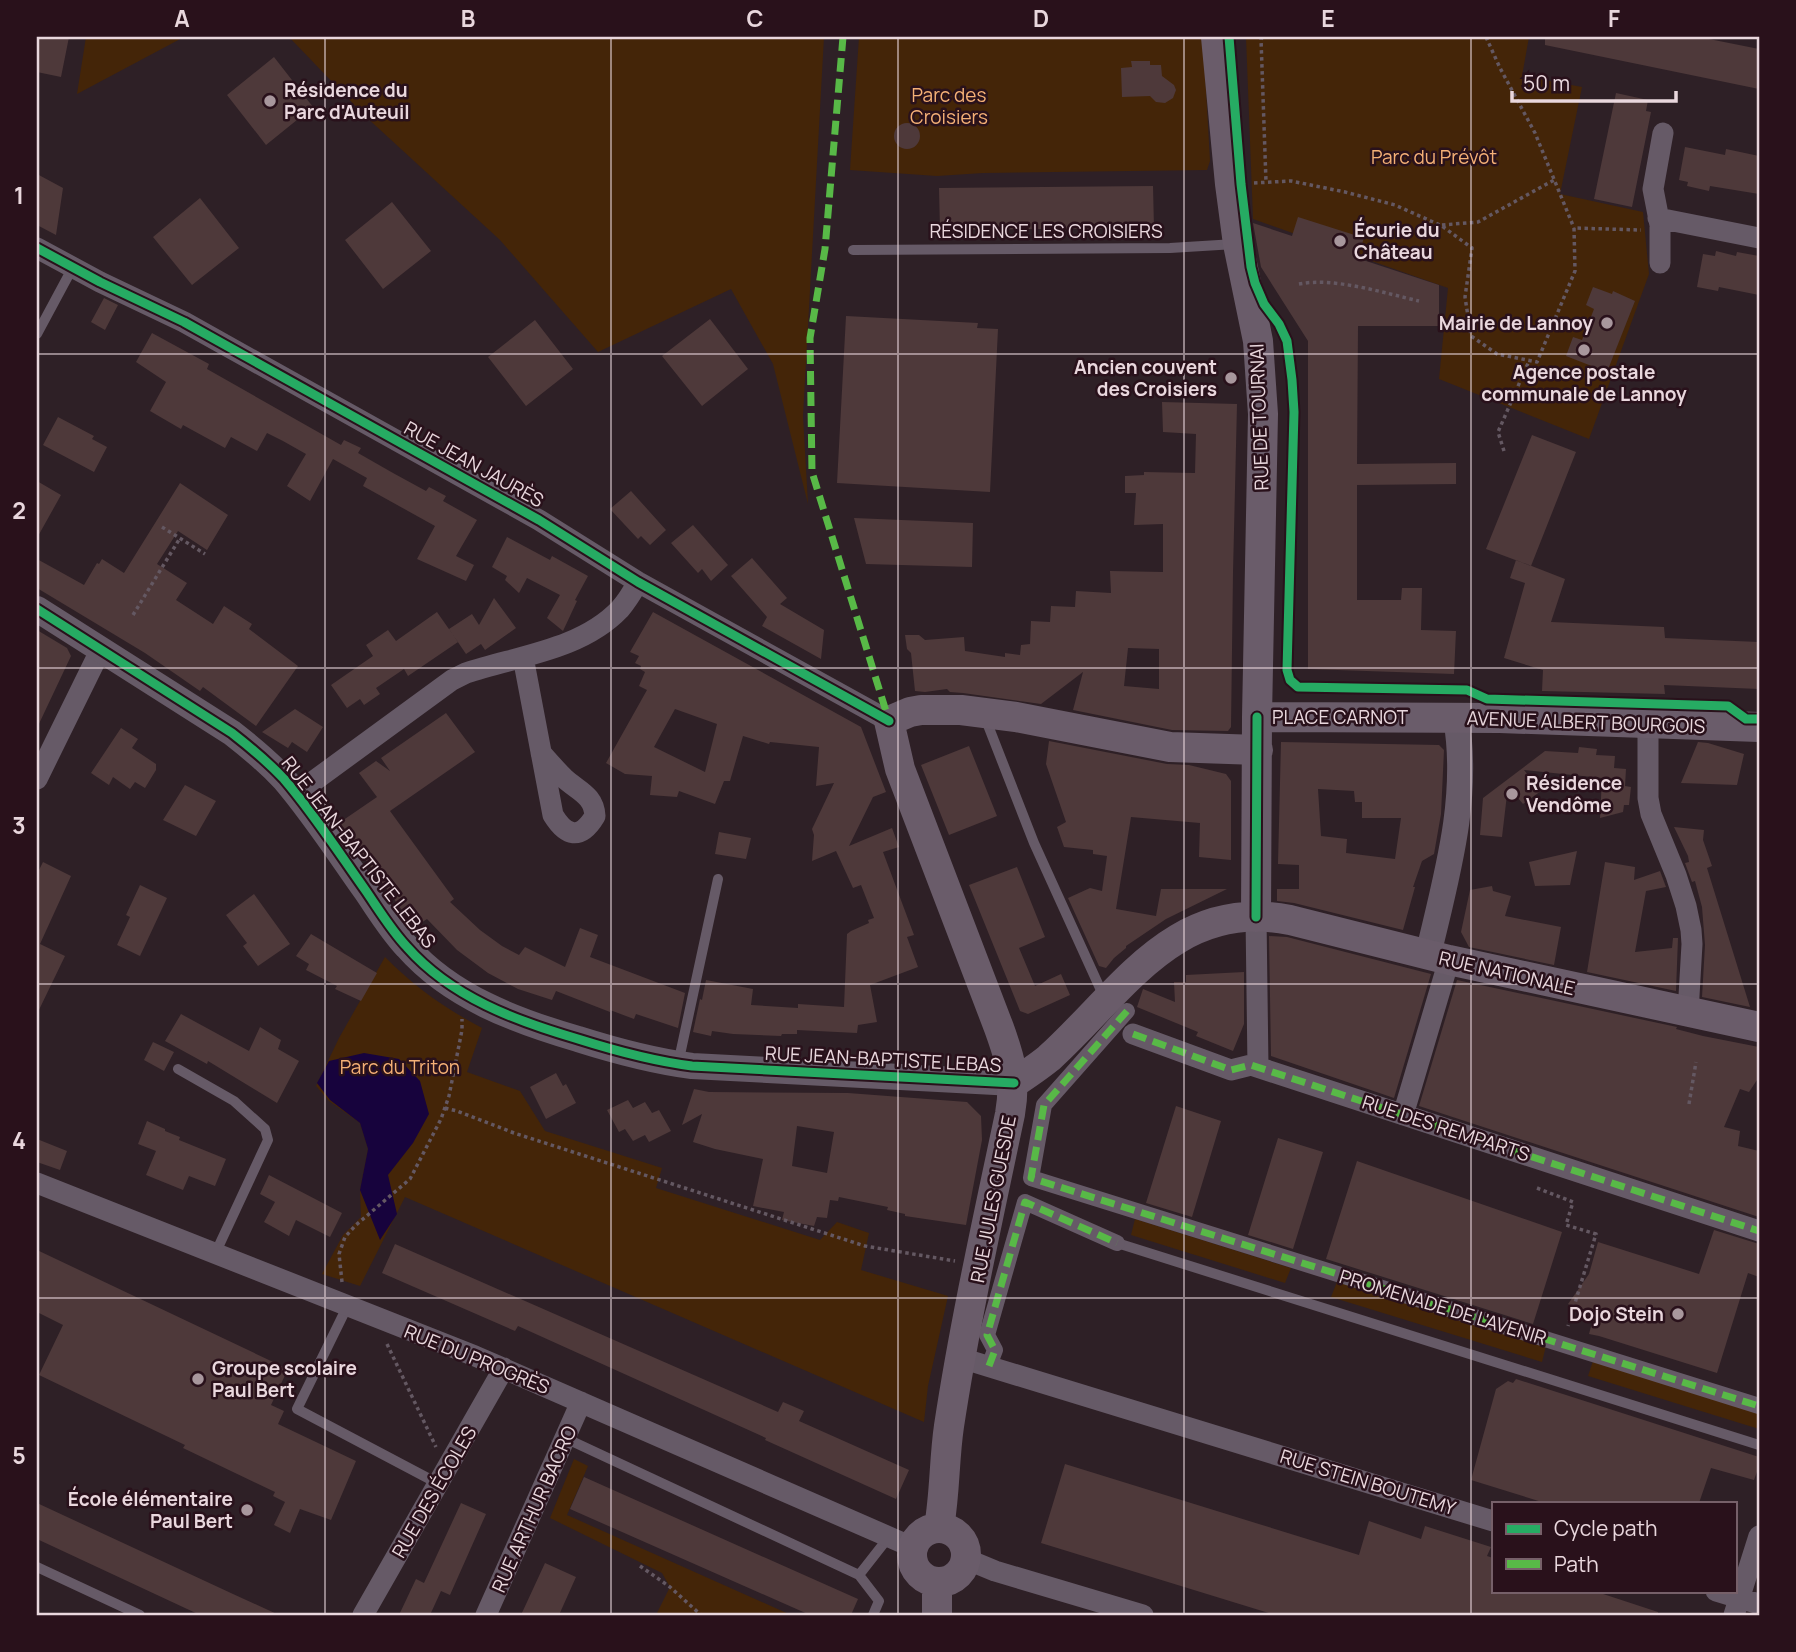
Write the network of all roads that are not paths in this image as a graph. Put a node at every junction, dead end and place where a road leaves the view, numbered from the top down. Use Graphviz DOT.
graph roads {
  1 [pos="1216,37"];
  2 [pos="1663,133"];
  3 [pos="1659,225"];
  4 [pos="1759,238"];
  5 [pos="1238,244"];
  6 [pos="37,248"];
  7 [pos="853,250"];
  8 [pos="1660,262"];
  9 [pos="73,267"];
  10 [pos="37,334"];
  11 [pos="638,582"];
  12 [pos="37,609"];
  13 [pos="101,649"];
  14 [pos="523,657"];
  15 [pos="983,713"];
  16 [pos="1257,717"];
  17 [pos="1456,718"];
  18 [pos="890,721"];
  19 [pos="1648,723"];
  20 [pos="1759,727"];
  21 [pos="1258,750"];
  22 [pos="541,753"];
  23 [pos="37,779"];
  24 [pos="296,794"];
  25 [pos="718,879"];
  26 [pos="1256,917"];
  27 [pos="1438,958"];
  28 [pos="1116,1006"];
  29 [pos="1688,1013"];
  30 [pos="1759,1027"];
  31 [pos="1133,1034"];
  32 [pos="678,1064"];
  33 [pos="1258,1067"];
  34 [pos="178,1069"];
  35 [pos="1014,1083"];
  36 [pos="1403,1115"];
  37 [pos="1031,1178"];
  38 [pos="37,1183"];
  39 [pos="1025,1202"];
  40 [pos="1759,1231"];
  41 [pos="1117,1243"];
  42 [pos="215,1254"];
  43 [pos="340,1304"];
  44 [pos="975,1362"];
  45 [pos="504,1368"];
  46 [pos="581,1402"];
  47 [pos="1759,1406"];
  48 [pos="565,1438"];
  49 [pos="1759,1446"];
  50 [pos="439,1483"];
  51 [pos="1492,1521"];
  52 [pos="939,1527"];
  53 [pos="1759,1536"];
  54 [pos="900,1543"];
  55 [pos="966,1559"];
  56 [pos="37,1567"];
  57 [pos="859,1575"];
  58 [pos="937,1582"];
  59 [pos="1718,1592"];
  60 [pos="1744,1606"];
  61 [pos="140,1615"];
  62 [pos="363,1615"];
  63 [pos="486,1615"];
  64 [pos="873,1615"];
  65 [pos="937,1615"];
  66 [pos="1143,1615"];
  1 -- 5 [label="main road, RUE DE TOURNAI"];
  2 -- 3 [label="street"];
  3 -- 4 [label="street"];
  3 -- 8 [label="street"];
  5 -- 7 [label="lane, RÉSIDENCE LES CROISIERS"];
  5 -- 16 [label="main road, RUE DE TOURNAI"];
  6 -- 9 [label="street, RUE JEAN JAURÈS"];
  9 -- 10 [label="lane"];
  9 -- 11 [label="street, RUE JEAN JAURÈS"];
  11 -- 14 [label="street"];
  11 -- 18 [label="street, RUE JEAN JAURÈS"];
  12 -- 13 [label="street, RUE JEAN-BAPTISTE LEBAS"];
  13 -- 23 [label="street"];
  13 -- 24 [label="street, RUE JEAN-BAPTISTE LEBAS"];
  14 -- 22 [label="street"];
  14 -- 24 [label="street"];
  15 -- 18 [label="main road"];
  15 -- 21 [label="main road"];
  15 -- 28 [label="lane"];
  16 -- 17 [label="main road, PLACE CARNOT"];
  16 -- 21 [label="main road, PLACE CARNOT"];
  17 -- 19 [label="main road, AVENUE ALBERT BOURGOIS"];
  17 -- 27 [label="street"];
  18 -- 35 [label="main road, RUE JULES GUESDE"];
  19 -- 20 [label="main road, AVENUE ALBERT BOURGOIS"];
  19 -- 29 [label="street"];
  21 -- 26 [label="main road, PLACE CARNOT"];
  24 -- 32 [label="street, RUE JEAN-BAPTISTE LEBAS"];
  25 -- 32 [label="lane"];
  26 -- 27 [label="main road, RUE NATIONALE"];
  26 -- 28 [label="main road, RUE NATIONALE"];
  26 -- 33 [label="street"];
  27 -- 29 [label="main road, RUE NATIONALE"];
  27 -- 36 [label="street"];
  28 -- 35 [label="main road, RUE NATIONALE"];
  28 -- 37 [label="street"];
  29 -- 30 [label="main road, RUE NATIONALE"];
  31 -- 33 [label="street, RUE DES REMPARTS"];
  32 -- 35 [label="street, RUE JEAN-BAPTISTE LEBAS"];
  33 -- 36 [label="street, RUE DES REMPARTS"];
  34 -- 42 [label="lane"];
  35 -- 44 [label="main road, RUE JULES GUESDE"];
  36 -- 40 [label="street, RUE DES REMPARTS"];
  37 -- 39 [label="street"];
  37 -- 47 [label="street, PROMENADE DE L'AVENIR"];
  38 -- 42 [label="street, RUE DU PROGRÈS"];
  39 -- 41 [label="street"];
  39 -- 44 [label="street"];
  41 -- 49 [label="lane"];
  42 -- 43 [label="street, RUE DU PROGRÈS"];
  43 -- 45 [label="street, RUE DU PROGRÈS"];
  43 -- 50 [label="lane"];
  44 -- 51 [label="street, RUE STEIN BOUTEMY"];
  44 -- 52 [label="main road, RUE JULES GUESDE"];
  45 -- 46 [label="street, RUE DU PROGRÈS"];
  45 -- 50 [label="street, RUE DES ÉCOLES"];
  46 -- 48 [label="street, RUE ARTHUR BACRO"];
  46 -- 54 [label="street, RUE DU PROGRÈS"];
  48 -- 57 [label="lane"];
  48 -- 63 [label="street, RUE ARTHUR BACRO"];
  50 -- 62 [label="street, RUE DES ÉCOLES"];
  52 -- 54 [label="main road"];
  52 -- 55 [label="main road"];
  53 -- 60 [label="street"];
  54 -- 57 [label="lane"];
  54 -- 58 [label="main road"];
  55 -- 58 [label="main road"];
  55 -- 66 [label="street"];
  56 -- 61 [label="lane"];
  57 -- 64 [label="lane"];
  58 -- 65 [label="main road"];
  59 -- 60 [label="street"];
}
